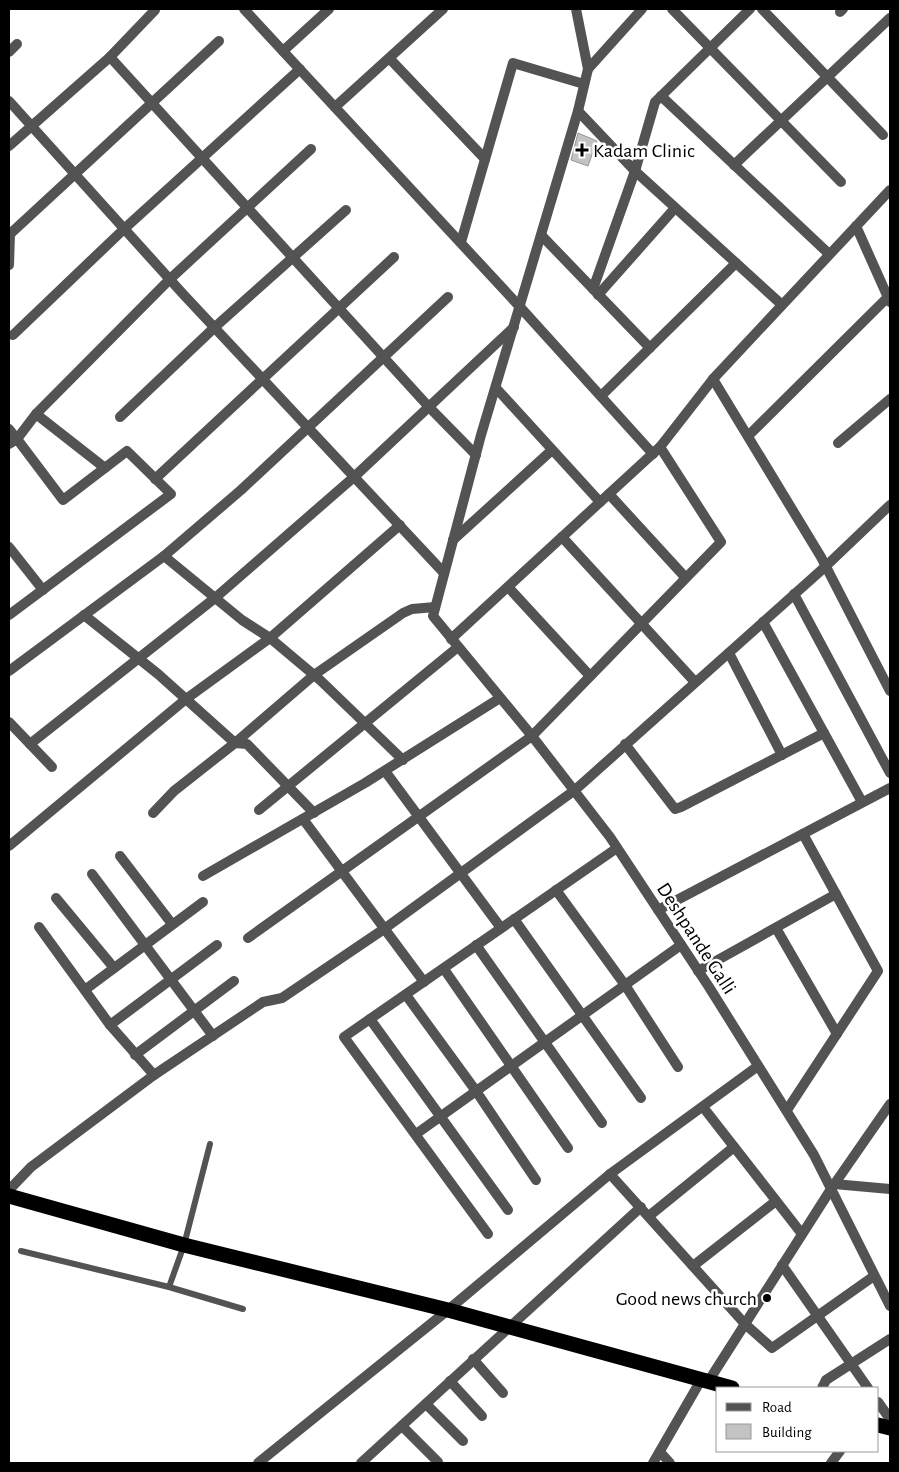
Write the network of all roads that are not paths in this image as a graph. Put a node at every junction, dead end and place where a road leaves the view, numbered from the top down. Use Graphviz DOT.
graph roads {
  1 [pos="154,9"];
  2 [pos="244,9"];
  3 [pos="329,9"];
  4 [pos="443,9"];
  5 [pos="576,9"];
  6 [pos="642,9"];
  7 [pos="672,9"];
  8 [pos="750,9"];
  9 [pos="762,9"];
  10 [pos="885,9"];
  11 [pos="890,16"];
  12 [pos="219,41"];
  13 [pos="17,44"];
  14 [pos="710,47"];
  15 [pos="283,51"];
  16 [pos="9,52"];
  17 [pos="110,57"];
  18 [pos="390,59"];
  19 [pos="300,69"];
  20 [pos="588,69"];
  21 [pos="827,77"];
  22 [pos="584,84"];
  23 [pos="661,96"];
  24 [pos="9,101"];
  25 [pos="152,104"];
  26 [pos="335,107"];
  27 [pos="578,112"];
  28 [pos="782,121"];
  29 [pos="31,126"];
  30 [pos="883,135"];
  31 [pos="9,146"];
  32 [pos="311,149"];
  33 [pos="485,158"];
  34 [pos="203,159"];
  35 [pos="734,165"];
  36 [pos="635,171"];
  37 [pos="76,175"];
  38 [pos="841,182"];
  39 [pos="890,190"];
  40 [pos="248,208"];
  41 [pos="675,208"];
  42 [pos="346,210"];
  43 [pos="856,226"];
  44 [pos="124,229"];
  45 [pos="542,236"];
  46 [pos="460,242"];
  47 [pos="829,254"];
  48 [pos="394,257"];
  49 [pos="294,258"];
  50 [pos="736,263"];
  51 [pos="9,265"];
  52 [pos="170,279"];
  53 [pos="596,292"];
  54 [pos="448,297"];
  55 [pos="889,300"];
  56 [pos="782,304"];
  57 [pos="520,306"];
  58 [pos="339,308"];
  59 [pos="214,327"];
  60 [pos="514,327"];
  61 [pos="13,335"];
  62 [pos="650,348"];
  63 [pos="384,357"];
  64 [pos="713,379"];
  65 [pos="264,380"];
  66 [pos="496,388"];
  67 [pos="601,396"];
  68 [pos="890,399"];
  69 [pos="428,406"];
  70 [pos="36,414"];
  71 [pos="120,417"];
  72 [pos="308,427"];
  73 [pos="9,429"];
  74 [pos="748,436"];
  75 [pos="13,442"];
  76 [pos="838,443"];
  77 [pos="552,450"];
  78 [pos="656,451"];
  79 [pos="476,455"];
  80 [pos="105,468"];
  81 [pos="354,477"];
  82 [pos="156,479"];
  83 [pos="609,494"];
  84 [pos="600,502"];
  85 [pos="890,505"];
  86 [pos="400,525"];
  87 [pos="562,537"];
  88 [pos="453,541"];
  89 [pos="9,546"];
  90 [pos="164,556"];
  91 [pos="826,566"];
  92 [pos="444,573"];
  93 [pos="685,577"];
  94 [pos="508,587"];
  95 [pos="43,590"];
  96 [pos="794,594"];
  97 [pos="214,598"];
  98 [pos="434,612"];
  99 [pos="84,615"];
  100 [pos="9,616"];
  101 [pos="763,622"];
  102 [pos="641,623"];
  103 [pos="270,638"];
  104 [pos="455,643"];
  105 [pos="729,653"];
  106 [pos="138,658"];
  107 [pos="9,671"];
  108 [pos="314,675"];
  109 [pos="590,676"];
  110 [pos="695,682"];
  111 [pos="890,691"];
  112 [pos="500,698"];
  113 [pos="186,699"];
  114 [pos="365,723"];
  115 [pos="9,724"];
  116 [pos="824,733"];
  117 [pos="532,736"];
  118 [pos="236,743"];
  119 [pos="30,744"];
  120 [pos="625,744"];
  121 [pos="782,755"];
  122 [pos="403,760"];
  123 [pos="52,767"];
  124 [pos="385,771"];
  125 [pos="890,773"];
  126 [pos="287,786"];
  127 [pos="890,788"];
  128 [pos="574,790"];
  129 [pos="862,802"];
  130 [pos="259,810"];
  131 [pos="153,813"];
  132 [pos="314,813"];
  133 [pos="420,818"];
  134 [pos="303,820"];
  135 [pos="803,834"];
  136 [pos="9,846"];
  137 [pos="617,848"];
  138 [pos="120,856"];
  139 [pos="342,872"];
  140 [pos="461,873"];
  141 [pos="92,874"];
  142 [pos="203,876"];
  143 [pos="556,890"];
  144 [pos="836,894"];
  145 [pos="56,898"];
  146 [pos="203,902"];
  147 [pos="658,910"];
  148 [pos="514,919"];
  149 [pos="172,924"];
  150 [pos="39,927"];
  151 [pos="500,928"];
  152 [pos="776,928"];
  153 [pos="384,929"];
  154 [pos="248,938"];
  155 [pos="146,944"];
  156 [pos="217,945"];
  157 [pos="476,945"];
  158 [pos="681,946"];
  159 [pos="114,968"];
  160 [pos="444,968"];
  161 [pos="698,971"];
  162 [pos="170,978"];
  163 [pos="234,981"];
  164 [pos="424,982"];
  165 [pos="625,985"];
  166 [pos="86,989"];
  167 [pos="406,995"];
  168 [pos="195,1011"];
  169 [pos="582,1016"];
  170 [pos="370,1019"];
  171 [pos="110,1025"];
  172 [pos="837,1034"];
  173 [pos="213,1036"];
  174 [pos="545,1042"];
  175 [pos="135,1055"];
  176 [pos="512,1066"];
  177 [pos="758,1066"];
  178 [pos="678,1067"];
  179 [pos="154,1076"];
  180 [pos="476,1091"];
  181 [pos="640,1098"];
  182 [pos="890,1104"];
  183 [pos="703,1107"];
  184 [pos="786,1110"];
  185 [pos="440,1117"];
  186 [pos="602,1123"];
  187 [pos="416,1134"];
  188 [pos="210,1144"];
  189 [pos="734,1147"];
  190 [pos="568,1148"];
  191 [pos="610,1174"];
  192 [pos="536,1180"];
  193 [pos="833,1186"];
  194 [pos="890,1189"];
  195 [pos="9,1190"];
  196 [pos="9,1196"];
  197 [pos="776,1200"];
  198 [pos="641,1207"];
  199 [pos="508,1210"];
  200 [pos="649,1216"];
  201 [pos="488,1234"];
  202 [pos="802,1234"];
  203 [pos="184,1245"];
  204 [pos="21,1251"];
  205 [pos="782,1265"];
  206 [pos="693,1266"];
  207 [pos="874,1276"];
  208 [pos="169,1287"];
  209 [pos="890,1306"];
  210 [pos="243,1309"];
  211 [pos="448,1310"];
  212 [pos="818,1316"];
  213 [pos="745,1324"];
  214 [pos="508,1327"];
  215 [pos="890,1339"];
  216 [pos="473,1359"];
  217 [pos="851,1364"];
  218 [pos="450,1381"];
  219 [pos="704,1381"];
  220 [pos="728,1387"];
  221 [pos="822,1387"];
  222 [pos="867,1387"];
  223 [pos="503,1394"];
  224 [pos="879,1403"];
  225 [pos="426,1404"];
  226 [pos="482,1416"];
  227 [pos="890,1419"];
  228 [pos="402,1426"];
  229 [pos="463,1441"];
  230 [pos="660,1452"];
  231 [pos="839,1452"];
  232 [pos="438,1462"];
  233 [pos="258,1463"];
  234 [pos="362,1463"];
  235 [pos="653,1463"];
  236 [pos="670,1463"];
  237 [pos="831,1463"];
  1 -- 17 [label="street"];
  2 -- 15 [label="street"];
  3 -- 15 [label="street"];
  4 -- 18 [label="street"];
  5 -- 20 [label="street"];
  6 -- 20 [label="street"];
  7 -- 14 [label="street"];
  8 -- 14 [label="street"];
  9 -- 21 [label="street"];
  10 -- 11 [label="street"];
  11 -- 21 [label="street"];
  12 -- 25 [label="street"];
  13 -- 16 [label="street"];
  14 -- 23 [label="street"];
  14 -- 28 [label="street"];
  15 -- 19 [label="street"];
  17 -- 25 [label="street"];
  17 -- 29 [label="street"];
  18 -- 26 [label="street"];
  18 -- 33 [label="street"];
  19 -- 26 [label="street"];
  19 -- 34 [label="street"];
  20 -- 22 [label="street"];
  21 -- 28 [label="street"];
  21 -- 30 [label="street"];
  22 -- 27 [label="street"];
  22 -- 33 [label="street"];
  23 -- 35 [label="street"];
  23 -- 36 [label="street"];
  24 -- 29 [label="street"];
  25 -- 34 [label="street"];
  25 -- 37 [label="street"];
  26 -- 46 [label="street"];
  27 -- 36 [label="street"];
  27 -- 45 [label="street"];
  28 -- 35 [label="street"];
  28 -- 38 [label="street"];
  29 -- 31 [label="street"];
  29 -- 37 [label="street"];
  32 -- 40 [label="street"];
  33 -- 46 [label="street"];
  34 -- 40 [label="street"];
  34 -- 44 [label="street"];
  35 -- 47 [label="street"];
  36 -- 41 [label="street"];
  36 -- 53 [label="street"];
  37 -- 44 [label="street"];
  37 -- 51 [label="street"];
  39 -- 43 [label="street"];
  40 -- 49 [label="street"];
  40 -- 52 [label="street"];
  41 -- 50 [label="street"];
  41 -- 53 [label="street"];
  42 -- 49 [label="street"];
  43 -- 47 [label="street"];
  43 -- 55 [label="street"];
  44 -- 52 [label="street"];
  44 -- 61 [label="street"];
  45 -- 53 [label="street"];
  45 -- 57 [label="street"];
  46 -- 57 [label="street"];
  47 -- 56 [label="street"];
  48 -- 58 [label="street"];
  49 -- 58 [label="street"];
  49 -- 59 [label="street"];
  50 -- 56 [label="street"];
  50 -- 62 [label="street"];
  52 -- 59 [label="street"];
  52 -- 70 [label="street"];
  53 -- 62 [label="street"];
  54 -- 63 [label="street"];
  55 -- 74 [label="street"];
  56 -- 64 [label="street"];
  57 -- 60 [label="street"];
  57 -- 67 [label="street"];
  58 -- 63 [label="street"];
  58 -- 65 [label="street"];
  59 -- 65 [label="street"];
  59 -- 71 [label="street"];
  60 -- 66 [label="street"];
  60 -- 69 [label="street"];
  62 -- 67 [label="street"];
  63 -- 69 [label="street"];
  63 -- 72 [label="street"];
  64 -- 74 [label="street"];
  64 -- 78 [label="street"];
  65 -- 72 [label="street"];
  65 -- 82 [label="street"];
  66 -- 77 [label="street"];
  66 -- 79 [label="street"];
  67 -- 78 [label="street"];
  68 -- 76 [label="street"];
  69 -- 79 [label="street"];
  69 -- 81 [label="street"];
  70 -- 75 [label="street"];
  70 -- 80 [label="street"];
  72 -- 81 [label="street"];
  72 -- 90 [label="street"];
  73 -- 75 [label="street"];
  74 -- 91 [label="street"];
  75 -- 80 [label="street"];
  77 -- 84 [label="street"];
  77 -- 88 [label="street"];
  78 -- 83 [label="street"];
  78 -- 93 [label="street"];
  79 -- 88 [label="street"];
  80 -- 82 [label="street"];
  81 -- 86 [label="street"];
  81 -- 97 [label="street"];
  82 -- 95 [label="street"];
  83 -- 84 [label="street"];
  83 -- 93 [label="street"];
  84 -- 87 [label="street"];
  85 -- 91 [label="street"];
  86 -- 92 [label="street"];
  86 -- 103 [label="street"];
  87 -- 94 [label="street"];
  87 -- 102 [label="street"];
  88 -- 92 [label="street"];
  89 -- 95 [label="street"];
  90 -- 97 [label="street"];
  90 -- 99 [label="street"];
  91 -- 96 [label="street"];
  91 -- 111 [label="street"];
  92 -- 98 [label="street"];
  93 -- 102 [label="street"];
  94 -- 104 [label="street"];
  94 -- 109 [label="street"];
  95 -- 100 [label="street"];
  96 -- 101 [label="street"];
  96 -- 125 [label="street"];
  97 -- 103 [label="street"];
  97 -- 106 [label="street"];
  98 -- 104 [label="street, Deshpande Galli"];
  98 -- 108 [label="street"];
  99 -- 106 [label="street"];
  99 -- 107 [label="street"];
  101 -- 105 [label="street"];
  101 -- 116 [label="street"];
  102 -- 109 [label="street"];
  102 -- 110 [label="street"];
  103 -- 108 [label="street"];
  103 -- 113 [label="street"];
  104 -- 112 [label="street, Deshpande Galli"];
  104 -- 114 [label="street"];
  105 -- 110 [label="street"];
  105 -- 121 [label="street"];
  106 -- 113 [label="street"];
  106 -- 119 [label="street"];
  108 -- 114 [label="street"];
  108 -- 118 [label="street"];
  109 -- 117 [label="street"];
  110 -- 120 [label="street"];
  112 -- 117 [label="street, Deshpande Galli"];
  112 -- 122 [label="street"];
  113 -- 118 [label="street"];
  113 -- 136 [label="street"];
  114 -- 122 [label="street"];
  114 -- 126 [label="street"];
  115 -- 119 [label="street"];
  116 -- 121 [label="street"];
  116 -- 129 [label="street"];
  117 -- 128 [label="street, Deshpande Galli"];
  117 -- 133 [label="street"];
  118 -- 126 [label="street"];
  118 -- 131 [label="street"];
  119 -- 123 [label="street"];
  120 -- 121 [label="street"];
  120 -- 128 [label="street"];
  122 -- 124 [label="street"];
  124 -- 132 [label="street"];
  124 -- 133 [label="street"];
  126 -- 130 [label="street"];
  126 -- 132 [label="street"];
  127 -- 129 [label="street"];
  128 -- 137 [label="street, Deshpande Galli"];
  128 -- 140 [label="street"];
  129 -- 135 [label="street"];
  132 -- 134 [label="street"];
  133 -- 139 [label="street"];
  133 -- 140 [label="street"];
  134 -- 139 [label="street"];
  134 -- 142 [label="street"];
  135 -- 144 [label="street"];
  135 -- 147 [label="street"];
  137 -- 143 [label="street"];
  137 -- 147 [label="street, Deshpande Galli"];
  138 -- 149 [label="street"];
  139 -- 153 [label="street"];
  139 -- 154 [label="street"];
  140 -- 151 [label="street"];
  140 -- 153 [label="street"];
  141 -- 155 [label="street"];
  143 -- 148 [label="street"];
  143 -- 165 [label="street"];
  144 -- 152 [label="street"];
  144 -- 172 [label="street"];
  145 -- 159 [label="street"];
  146 -- 149 [label="street"];
  147 -- 158 [label="street, Deshpande Galli"];
  148 -- 151 [label="street"];
  148 -- 169 [label="street"];
  149 -- 155 [label="street"];
  150 -- 166 [label="street"];
  151 -- 157 [label="street"];
  152 -- 161 [label="street"];
  152 -- 172 [label="street"];
  153 -- 164 [label="street"];
  153 -- 173 [label="street"];
  155 -- 159 [label="street"];
  155 -- 162 [label="street"];
  156 -- 162 [label="street"];
  157 -- 160 [label="street"];
  157 -- 174 [label="street"];
  158 -- 161 [label="street, Deshpande Galli"];
  158 -- 165 [label="street"];
  159 -- 166 [label="street"];
  160 -- 164 [label="street"];
  160 -- 176 [label="street"];
  161 -- 177 [label="street, Deshpande Galli"];
  162 -- 168 [label="street"];
  162 -- 171 [label="street"];
  163 -- 168 [label="street"];
  164 -- 167 [label="street"];
  165 -- 169 [label="street"];
  165 -- 178 [label="street"];
  166 -- 171 [label="street"];
  167 -- 170 [label="street"];
  167 -- 180 [label="street"];
  168 -- 173 [label="street"];
  168 -- 175 [label="street"];
  169 -- 174 [label="street"];
  169 -- 181 [label="street"];
  170 -- 185 [label="street"];
  170 -- 187 [label="street"];
  171 -- 175 [label="street"];
  172 -- 184 [label="street"];
  173 -- 179 [label="street"];
  174 -- 176 [label="street"];
  174 -- 186 [label="street"];
  175 -- 179 [label="street"];
  176 -- 180 [label="street"];
  176 -- 190 [label="street"];
  177 -- 183 [label="street"];
  177 -- 184 [label="street, Deshpande Galli"];
  179 -- 195 [label="street"];
  180 -- 185 [label="street"];
  180 -- 192 [label="street"];
  182 -- 193 [label="street"];
  183 -- 189 [label="street"];
  183 -- 191 [label="street"];
  184 -- 193 [label="street, Deshpande Galli"];
  185 -- 187 [label="street"];
  185 -- 199 [label="street"];
  187 -- 201 [label="street"];
  188 -- 203 [label="lane"];
  189 -- 197 [label="street"];
  189 -- 200 [label="street"];
  191 -- 198 [label="street"];
  191 -- 211 [label="street"];
  193 -- 194 [label="street"];
  193 -- 202 [label="street"];
  193 -- 207 [label="street, Deshpande Galli"];
  196 -- 203 [label="highway"];
  197 -- 202 [label="street"];
  197 -- 206 [label="street"];
  198 -- 200 [label="street"];
  198 -- 214 [label="street"];
  200 -- 206 [label="street"];
  202 -- 205 [label="street"];
  203 -- 208 [label="lane"];
  203 -- 211 [label="highway"];
  204 -- 208 [label="lane"];
  205 -- 212 [label="street"];
  205 -- 213 [label="street"];
  206 -- 213 [label="street"];
  207 -- 209 [label="street, Deshpande Galli"];
  207 -- 212 [label="street"];
  208 -- 210 [label="lane"];
  211 -- 214 [label="highway"];
  211 -- 233 [label="street"];
  212 -- 213 [label="street"];
  212 -- 217 [label="street"];
  213 -- 219 [label="street"];
  214 -- 216 [label="street"];
  214 -- 219 [label="highway"];
  215 -- 217 [label="street"];
  216 -- 218 [label="street"];
  216 -- 223 [label="street"];
  217 -- 221 [label="street"];
  217 -- 222 [label="street"];
  218 -- 225 [label="street"];
  218 -- 226 [label="street"];
  219 -- 220 [label="highway"];
  219 -- 230 [label="street"];
  224 -- 227 [label="street"];
  225 -- 228 [label="street"];
  225 -- 229 [label="street"];
  228 -- 232 [label="street"];
  228 -- 234 [label="street"];
  230 -- 235 [label="street"];
  230 -- 236 [label="street"];
  231 -- 237 [label="street"];
}
